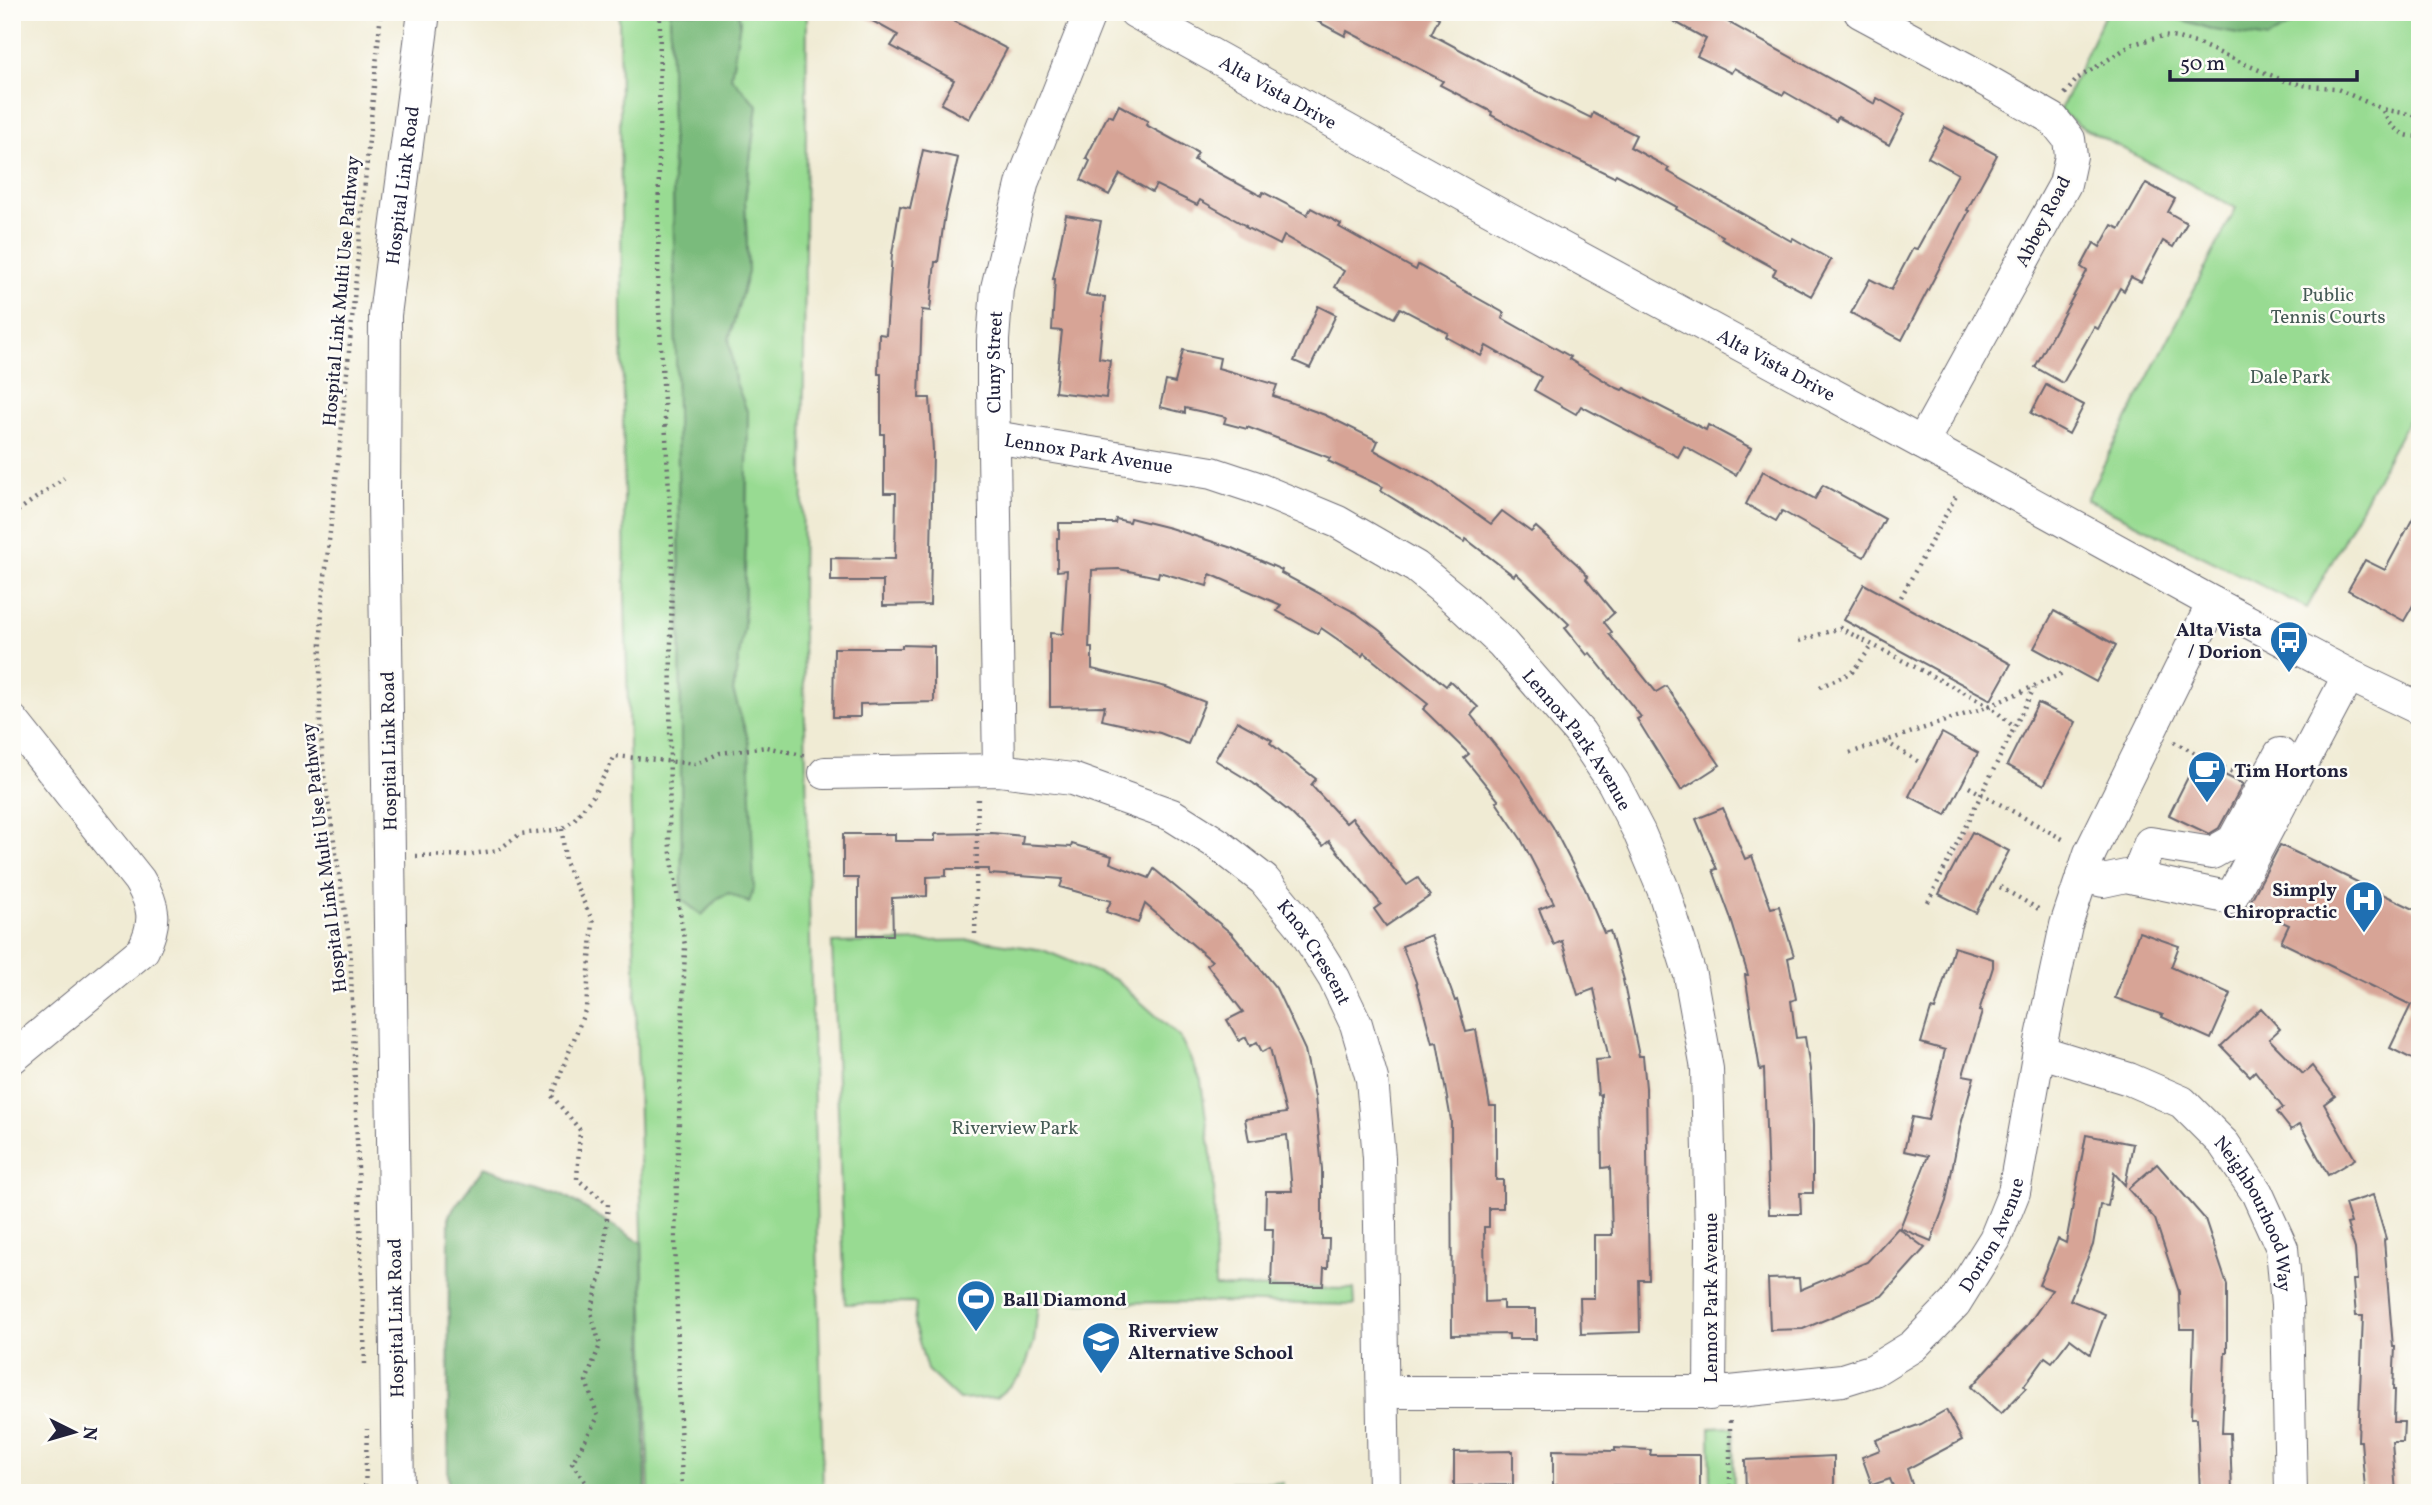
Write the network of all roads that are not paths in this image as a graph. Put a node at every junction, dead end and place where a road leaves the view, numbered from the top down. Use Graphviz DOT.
graph roads {
  1 [pos="424,12"];
  2 [pos="1090,12"];
  3 [pos="1135,12"];
  4 [pos="1860,12"];
  5 [pos="994,437"];
  6 [pos="1922,443"];
  7 [pos="2213,603"];
  8 [pos="2349,675"];
  9 [pos="2420,709"];
  10 [pos="12,720"];
  11 [pos="2280,754"];
  12 [pos="825,773"];
  13 [pos="989,781"];
  14 [pos="2082,876"];
  15 [pos="2136,878"];
  16 [pos="2039,1051"];
  17 [pos="12,1058"];
  18 [pos="1384,1392"];
  19 [pos="1720,1393"];
  20 [pos="398,1493"];
  21 [pos="1384,1493"];
  22 [pos="2291,1493"];
  1 -- 20 [label="street, Hospital Link Road"];
  2 -- 5 [label="street, Cluny Street"];
  3 -- 6 [label="street, Alta Vista Drive"];
  4 -- 6 [label="street, Abbey Road"];
  5 -- 13 [label="street, Cluny Street"];
  5 -- 19 [label="street, Lennox Park Avenue"];
  6 -- 7 [label="street, Alta Vista Drive"];
  7 -- 8 [label="street, Alta Vista Drive"];
  7 -- 14 [label="street, Dorion Avenue"];
  8 -- 9 [label="street, Alta Vista Drive"];
  8 -- 15 [label="street"];
  10 -- 17 [label="street"];
  11 -- 15 [label="street"];
  12 -- 13 [label="street, Knox Crescent"];
  13 -- 18 [label="street, Knox Crescent"];
  14 -- 15 [label="street"];
  14 -- 16 [label="street, Dorion Avenue"];
  16 -- 19 [label="street, Dorion Avenue"];
  16 -- 22 [label="street, Neighbourhood Way"];
  18 -- 19 [label="street, Dorion Avenue"];
  18 -- 21 [label="street, Knox Crescent"];
}
